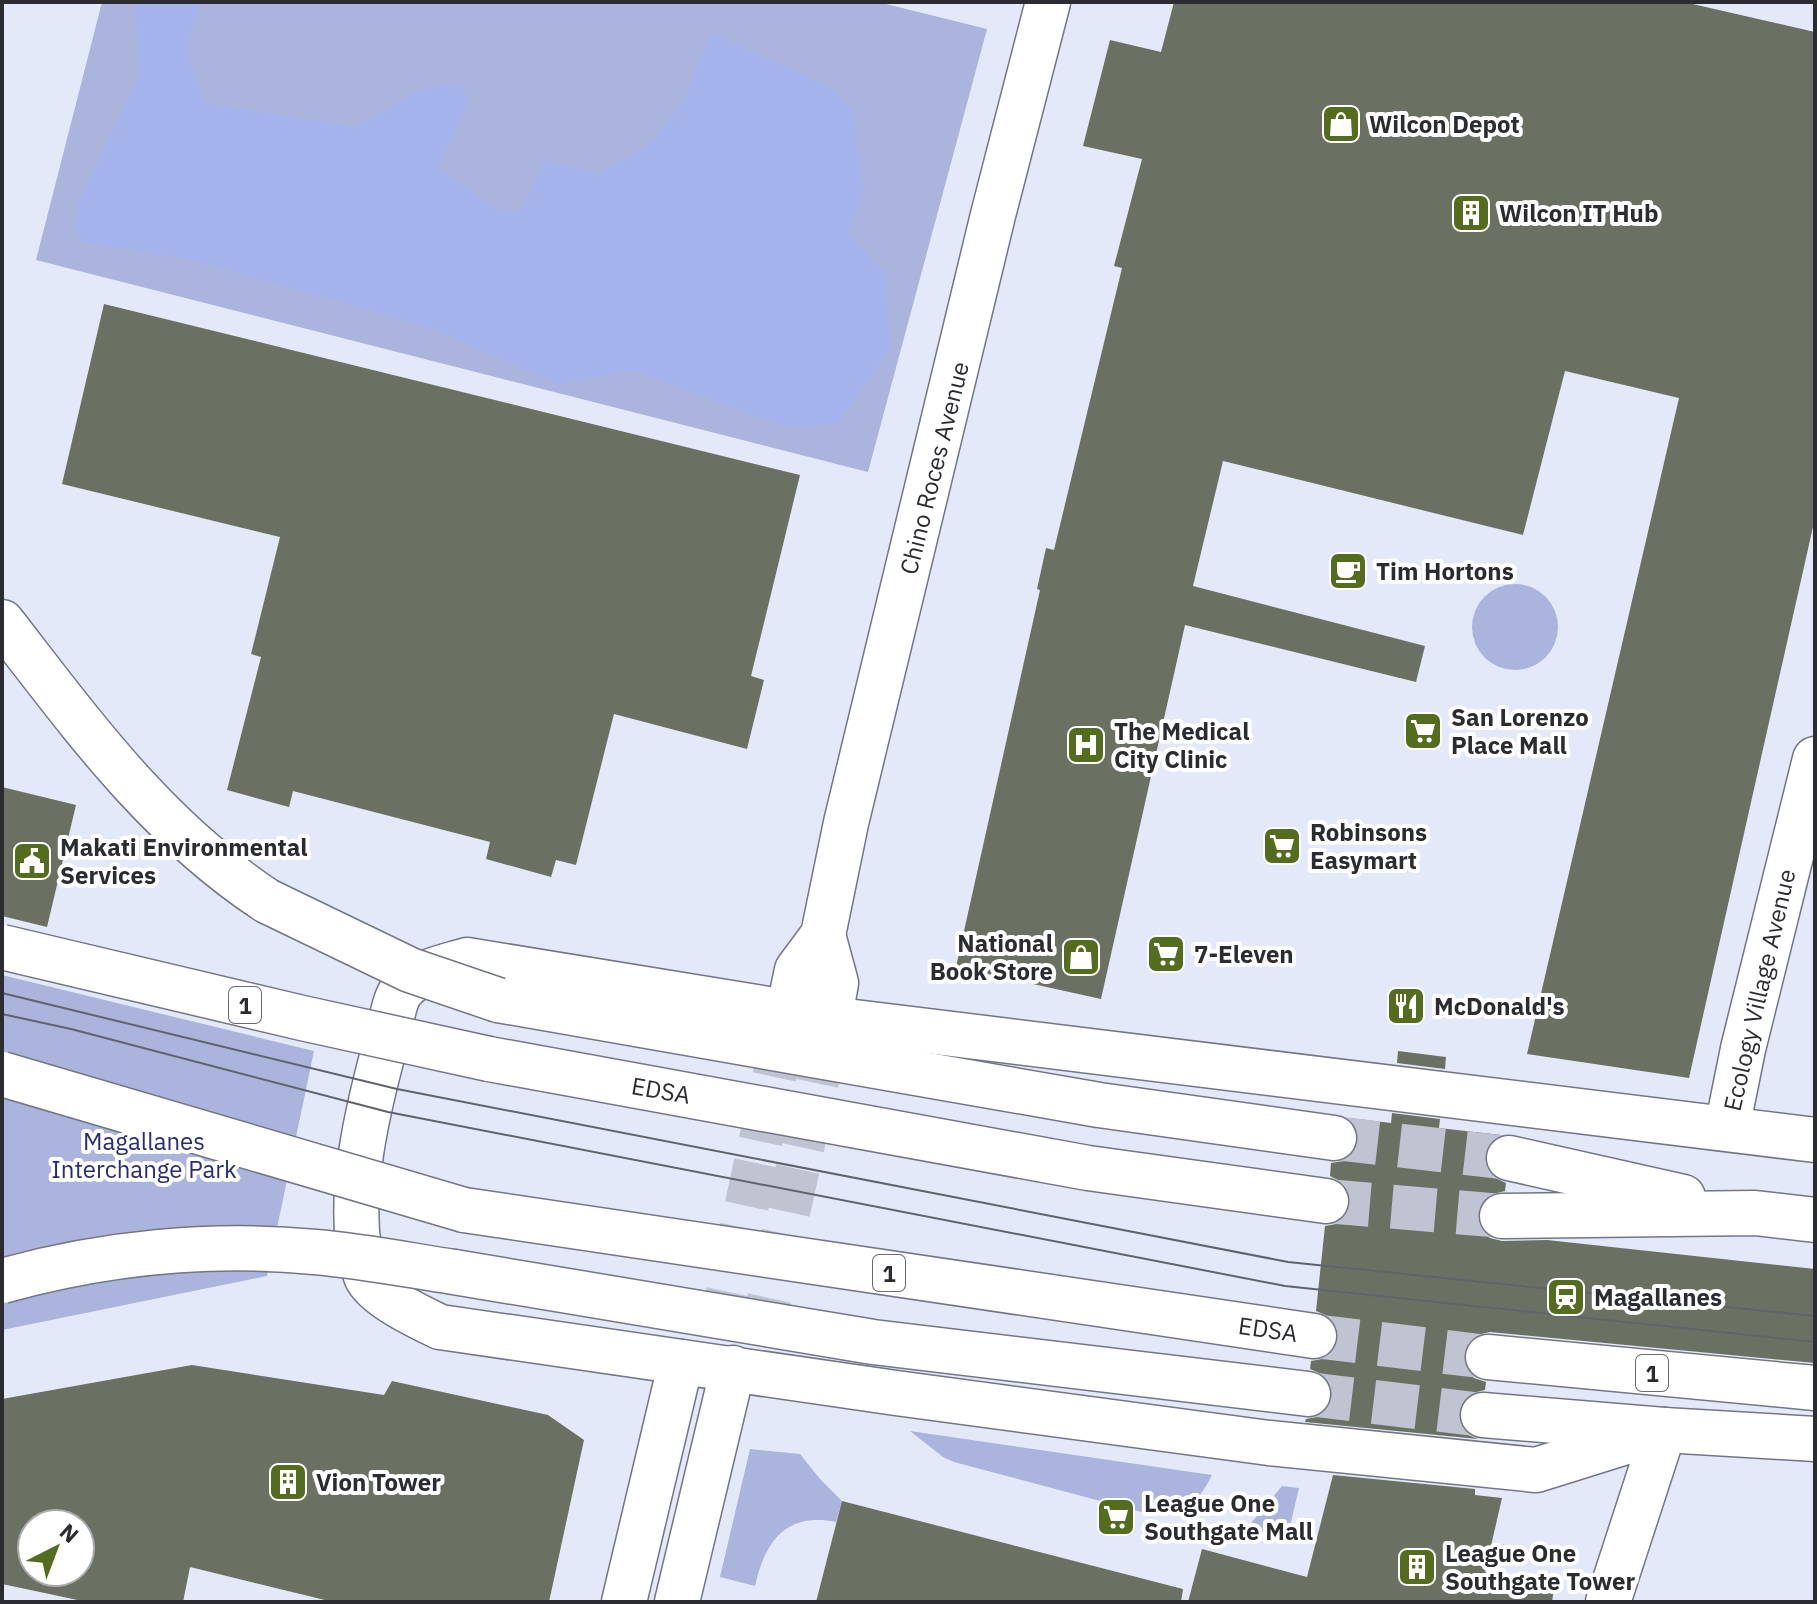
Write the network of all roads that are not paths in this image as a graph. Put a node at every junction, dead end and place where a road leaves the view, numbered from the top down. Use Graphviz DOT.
graph roads {
  1 [pos="1048,2"];
  2 [pos="2,622"];
  3 [pos="1815,759"];
  4 [pos="2,947"];
  5 [pos="807,1025"];
  6 [pos="2,1074"];
  7 [pos="1727,1128"];
  8 [pos="1334,1138"];
  9 [pos="1815,1140"];
  10 [pos="1509,1158"];
  11 [pos="1326,1201"];
  12 [pos="1755,1213"];
  13 [pos="1502,1216"];
  14 [pos="1815,1220"];
  15 [pos="2,1281"];
  16 [pos="1314,1336"];
  17 [pos="738,1348"];
  18 [pos="1488,1357"];
  19 [pos="681,1362"];
  20 [pos="1815,1388"];
  21 [pos="1308,1394"];
  22 [pos="1483,1415"];
  23 [pos="1664,1430"];
  24 [pos="1815,1439"];
  25 [pos="624,1602"];
  26 [pos="677,1602"];
  27 [pos="1608,1602"];
  1 -- 5 [label="main road, Chino Roces Avenue"];
  2 -- 8 [label="main road, bridge"];
  3 -- 7 [label="main road, Ecology Village Avenue"];
  4 -- 11 [label="main road, EDSA / 1, bridge"];
  5 -- 7 [label="main road"];
  5 -- 19 [label="main road"];
  6 -- 16 [label="main road, EDSA / 1, bridge"];
  7 -- 9 [label="main road"];
  10 -- 12 [label="main road"];
  12 -- 13 [label="main road"];
  12 -- 14 [label="main road"];
  15 -- 21 [label="main road, bridge"];
  17 -- 19 [label="main road"];
  17 -- 23 [label="main road"];
  17 -- 26 [label="main road"];
  18 -- 20 [label="main road, 1"];
  19 -- 25 [label="main road"];
  22 -- 23 [label="main road"];
  23 -- 24 [label="main road"];
  23 -- 27 [label="main road"];
}
